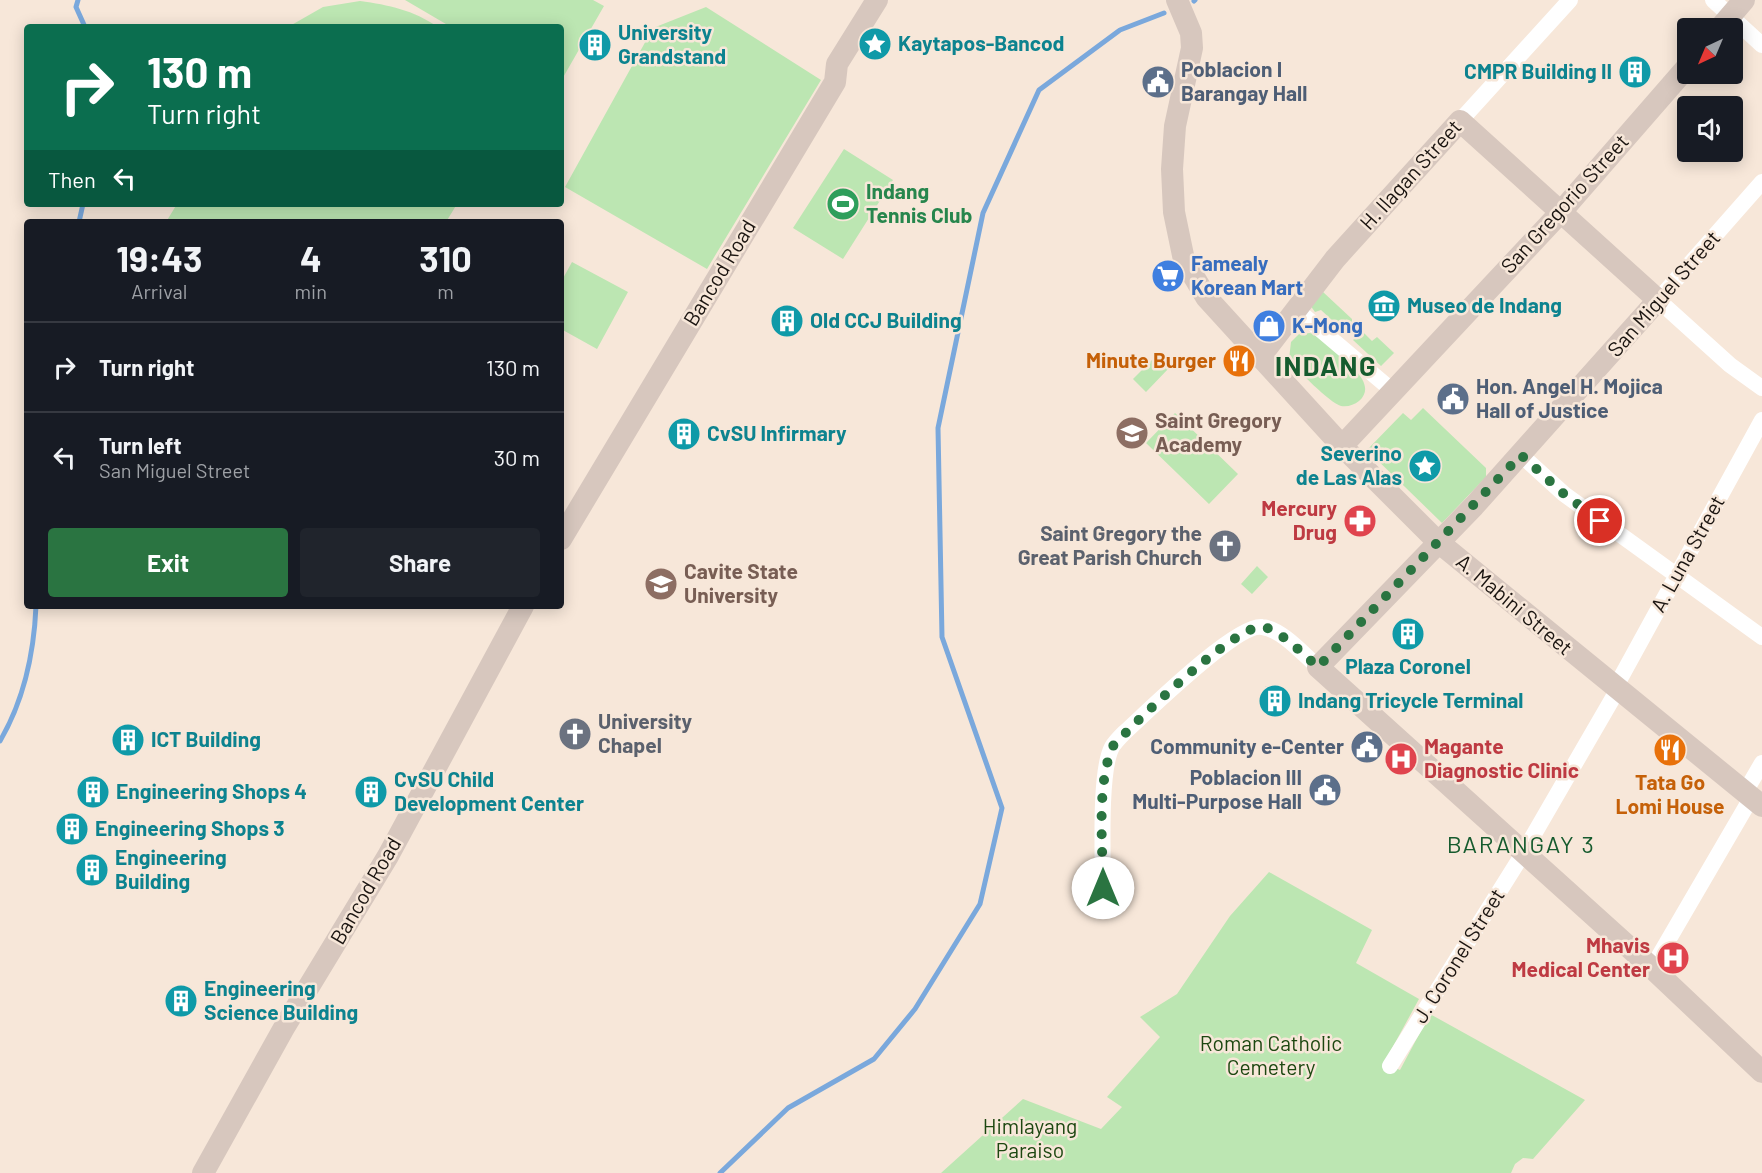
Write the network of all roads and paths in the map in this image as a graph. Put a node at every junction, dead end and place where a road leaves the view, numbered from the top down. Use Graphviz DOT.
graph roads {
  1 [pos="1177,0"];
  2 [pos="1570,0"];
  3 [pos="1713,0"];
  4 [pos="877,2"];
  5 [pos="1732,15"];
  6 [pos="1762,45"];
  7 [pos="1677,79"];
  8 [pos="1460,121"];
  9 [pos="1762,182"];
  10 [pos="1560,213"];
  11 [pos="1658,300"];
  12 [pos="1296,309"];
  13 [pos="1260,357"];
  14 [pos="1762,388"];
  15 [pos="1394,392"];
  16 [pos="1762,420"];
  17 [pos="1342,446"];
  18 [pos="1521,455"];
  19 [pos="564,534"];
  20 [pos="1437,542"];
  21 [pos="1677,574"];
  22 [pos="521,609"];
  23 [pos="1762,637"];
  24 [pos="1318,667"];
  25 [pos="1615,688"];
  26 [pos="1762,763"];
  27 [pos="1755,801"];
  28 [pos="1524,852"];
  29 [pos="1103,888"];
  30 [pos="1652,968"];
  31 [pos="1390,1066"];
  32 [pos="1762,1072"];
  33 [pos="203,1173"];
  1 -- 13 [label="main road, A. Mabini Street"];
  2 -- 8 [label="street, H. Ilagan Street"];
  3 -- 5 [label="street"];
  4 -- 19 [label="main road, Bancod Road"];
  5 -- 6 [label="street"];
  7 -- 10 [label="main road, San Gregorio Street"];
  8 -- 10 [label="main road"];
  8 -- 12 [label="main road, H. Ilagan Street"];
  9 -- 11 [label="street, San Miguel Street"];
  10 -- 11 [label="main road"];
  10 -- 15 [label="main road, San Gregorio Street"];
  11 -- 14 [label="street"];
  11 -- 18 [label="main road, San Miguel Street"];
  12 -- 13 [label="main road, H. Ilagan Street"];
  12 -- 15 [label="street"];
  13 -- 17 [label="main road, A. Mabini Street"];
  15 -- 17 [label="main road, San Gregorio Street"];
  16 -- 21 [label="street, A. Luna Street"];
  17 -- 20 [label="main road, A. Mabini Street"];
  18 -- 20 [label="main road, San Miguel Street"];
  18 -- 21 [label="street"];
  20 -- 24 [label="main road, San Miguel Street"];
  20 -- 25 [label="main road, A. Mabini Street"];
  21 -- 23 [label="street"];
  21 -- 25 [label="street, A. Luna Street"];
  22 -- 33 [label="main road, Bancod Road"];
  24 -- 28 [label="main road"];
  24 -- 29 [label="street"];
  25 -- 27 [label="main road, A. Mabini Street"];
  25 -- 28 [label="street, J. Coronel Street"];
  26 -- 27 [label="street"];
  27 -- 30 [label="street"];
  28 -- 30 [label="main road"];
  28 -- 31 [label="street, J. Coronel Street"];
  30 -- 32 [label="main road"];
}
